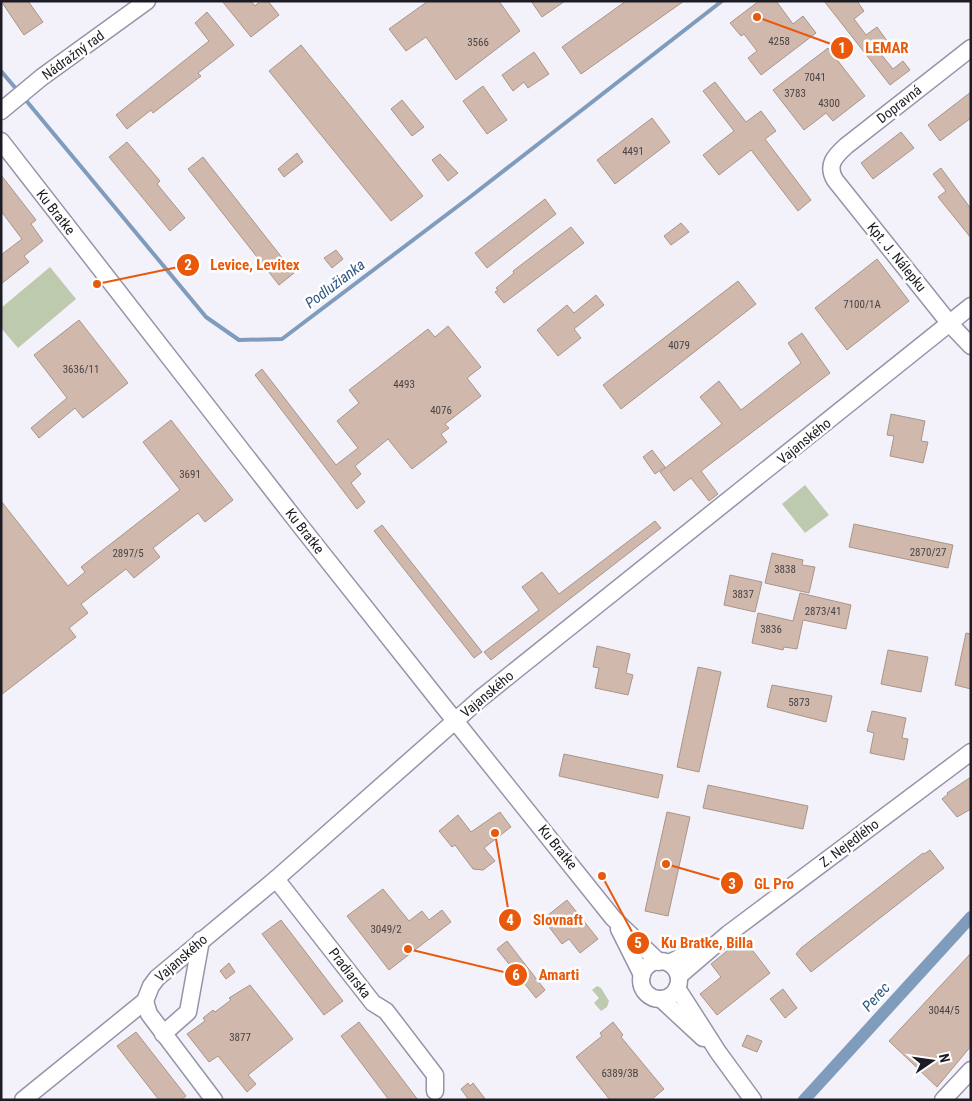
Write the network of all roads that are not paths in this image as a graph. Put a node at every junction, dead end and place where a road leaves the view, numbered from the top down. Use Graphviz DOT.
graph roads {
  1 [pos="147,1"];
  2 [pos="971,48"];
  3 [pos="6,106"];
  4 [pos="1,141"];
  5 [pos="831,164"];
  6 [pos="971,306"];
  7 [pos="950,324"];
  8 [pos="971,346"];
  9 [pos="455,721"];
  10 [pos="971,752"];
  11 [pos="276,879"];
  12 [pos="613,918"];
  13 [pos="201,940"];
  14 [pos="671,972"];
  15 [pos="642,975"];
  16 [pos="661,999"];
  17 [pos="145,1001"];
  18 [pos="163,1034"];
  19 [pos="718,1052"];
  20 [pos="971,1070"];
  21 [pos="435,1091"];
  22 [pos="23,1100"];
  23 [pos="214,1100"];
  24 [pos="753,1100"];
  25 [pos="943,1100"];
  1 -- 3 [label="street, Nádražný rad"];
  2 -- 5 [label="street, Dopravná"];
  4 -- 9 [label="street, Ku Bratke"];
  5 -- 7 [label="street, Kpt. J. Nálepku"];
  6 -- 7 [label="street, Vajanského"];
  7 -- 8 [label="street, Kpt. J. Nálepku"];
  7 -- 9 [label="street, Vajanského"];
  9 -- 11 [label="street, Vajanského"];
  9 -- 12 [label="street, Ku Bratke"];
  10 -- 14 [label="street, Z. Nejedlého"];
  11 -- 13 [label="street, Vajanského"];
  11 -- 21 [label="street, Pradiarska"];
  12 -- 14 [label="street, Ku Bratke"];
  12 -- 15 [label="street, Ku Bratke"];
  13 -- 17 [label="street, Vajanského"];
  13 -- 18 [label="street"];
  14 -- 15 [label="street"];
  14 -- 16 [label="street"];
  14 -- 19 [label="street, Ku Bratke"];
  15 -- 16 [label="street"];
  16 -- 19 [label="street, Ku Bratke"];
  17 -- 18 [label="street"];
  17 -- 22 [label="street, Vajanského"];
  18 -- 23 [label="street"];
  19 -- 24 [label="street, Ku Bratke"];
  20 -- 25 [label="street"];
}
